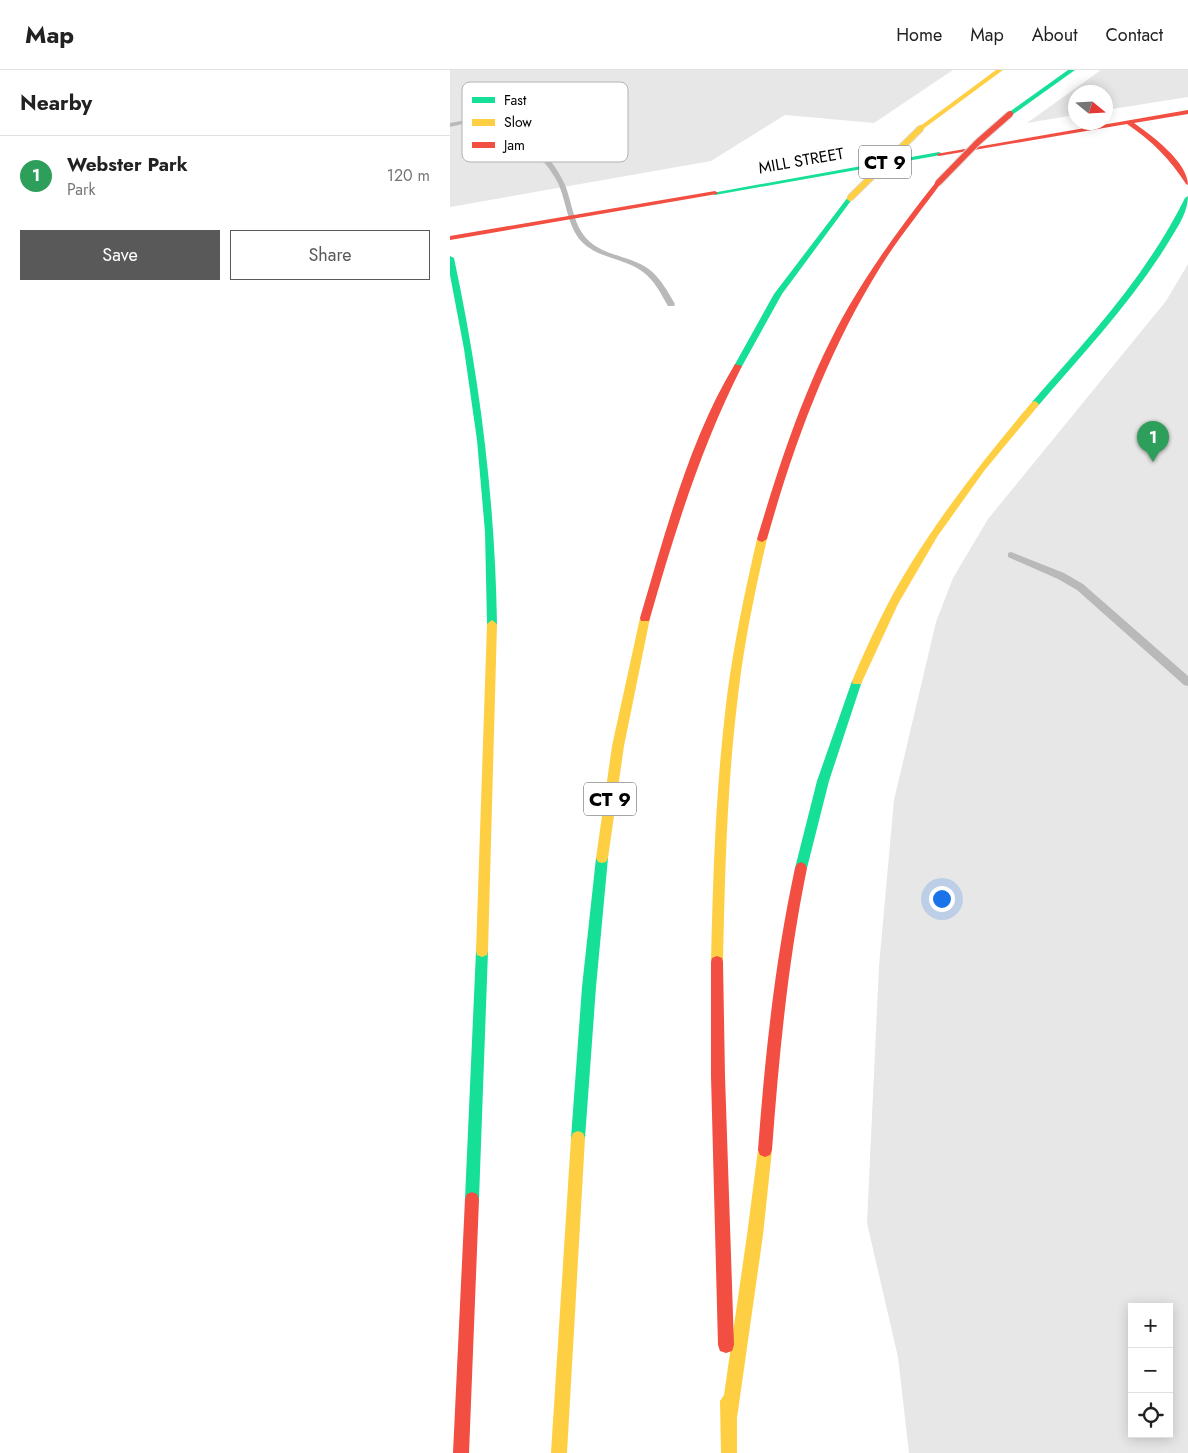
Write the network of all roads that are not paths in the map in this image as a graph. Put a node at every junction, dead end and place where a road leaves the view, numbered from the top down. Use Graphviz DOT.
graph roads {
  1 [pos="1000,70"];
  2 [pos="1072,70"];
  3 [pos="1188,112"];
  4 [pos="1128,122"];
  5 [pos="1188,182"];
  6 [pos="1188,198"];
  7 [pos="450,238"];
  8 [pos="450,258"];
  9 [pos="728,1420"];
  10 [pos="461,1453"];
  11 [pos="559,1453"];
  12 [pos="729,1453"];
  1 -- 11 [label="main road, CT 9, bridge"];
  2 -- 9 [label="main road, CT 9, bridge"];
  3 -- 4 [label="main road, MILL STREET"];
  4 -- 5 [label="main road"];
  4 -- 7 [label="main road, MILL STREET"];
  6 -- 9 [label="main road"];
  8 -- 10 [label="main road"];
  9 -- 12 [label="main road, CT 9"];
}
